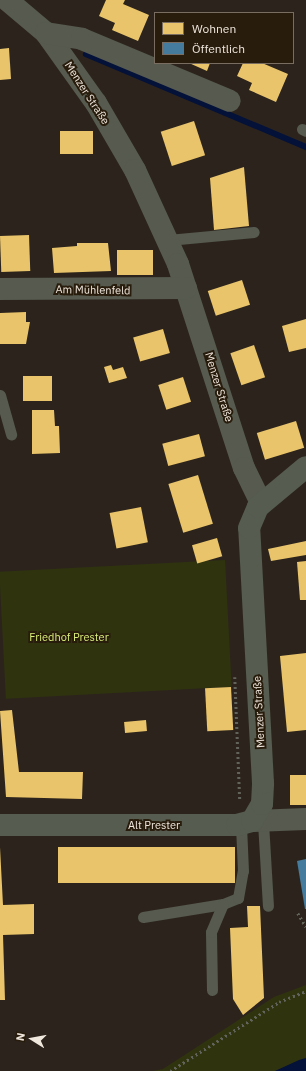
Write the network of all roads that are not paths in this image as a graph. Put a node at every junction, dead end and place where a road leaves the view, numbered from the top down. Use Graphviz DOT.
graph roads {
  1 [pos="8,0"];
  2 [pos="46,33"];
  3 [pos="230,101"];
  4 [pos="254,232"];
  5 [pos="168,240"];
  6 [pos="186,288"];
  7 [pos="0,289"];
  8 [pos="0,395"];
  9 [pos="11,434"];
  10 [pos="306,467"];
  11 [pos="261,503"];
  12 [pos="306,819"];
  13 [pos="252,823"];
  14 [pos="0,825"];
  15 [pos="223,904"];
  16 [pos="268,906"];
  17 [pos="143,917"];
  18 [pos="212,990"];
  1 -- 2 [label="street, Menzer Straße"];
  2 -- 3 [label="street"];
  2 -- 5 [label="street, Menzer Straße"];
  4 -- 5 [label="lane"];
  5 -- 6 [label="street, Menzer Straße"];
  6 -- 7 [label="street, Am Mühlenfeld"];
  6 -- 11 [label="street, Menzer Straße"];
  8 -- 9 [label="lane"];
  10 -- 11 [label="main road"];
  11 -- 13 [label="main road, Menzer Straße"];
  12 -- 13 [label="street, Alt Prester"];
  13 -- 14 [label="main road, Alt Prester"];
  13 -- 15 [label="lane"];
  13 -- 16 [label="lane"];
  15 -- 17 [label="lane"];
  15 -- 18 [label="lane"];
}
